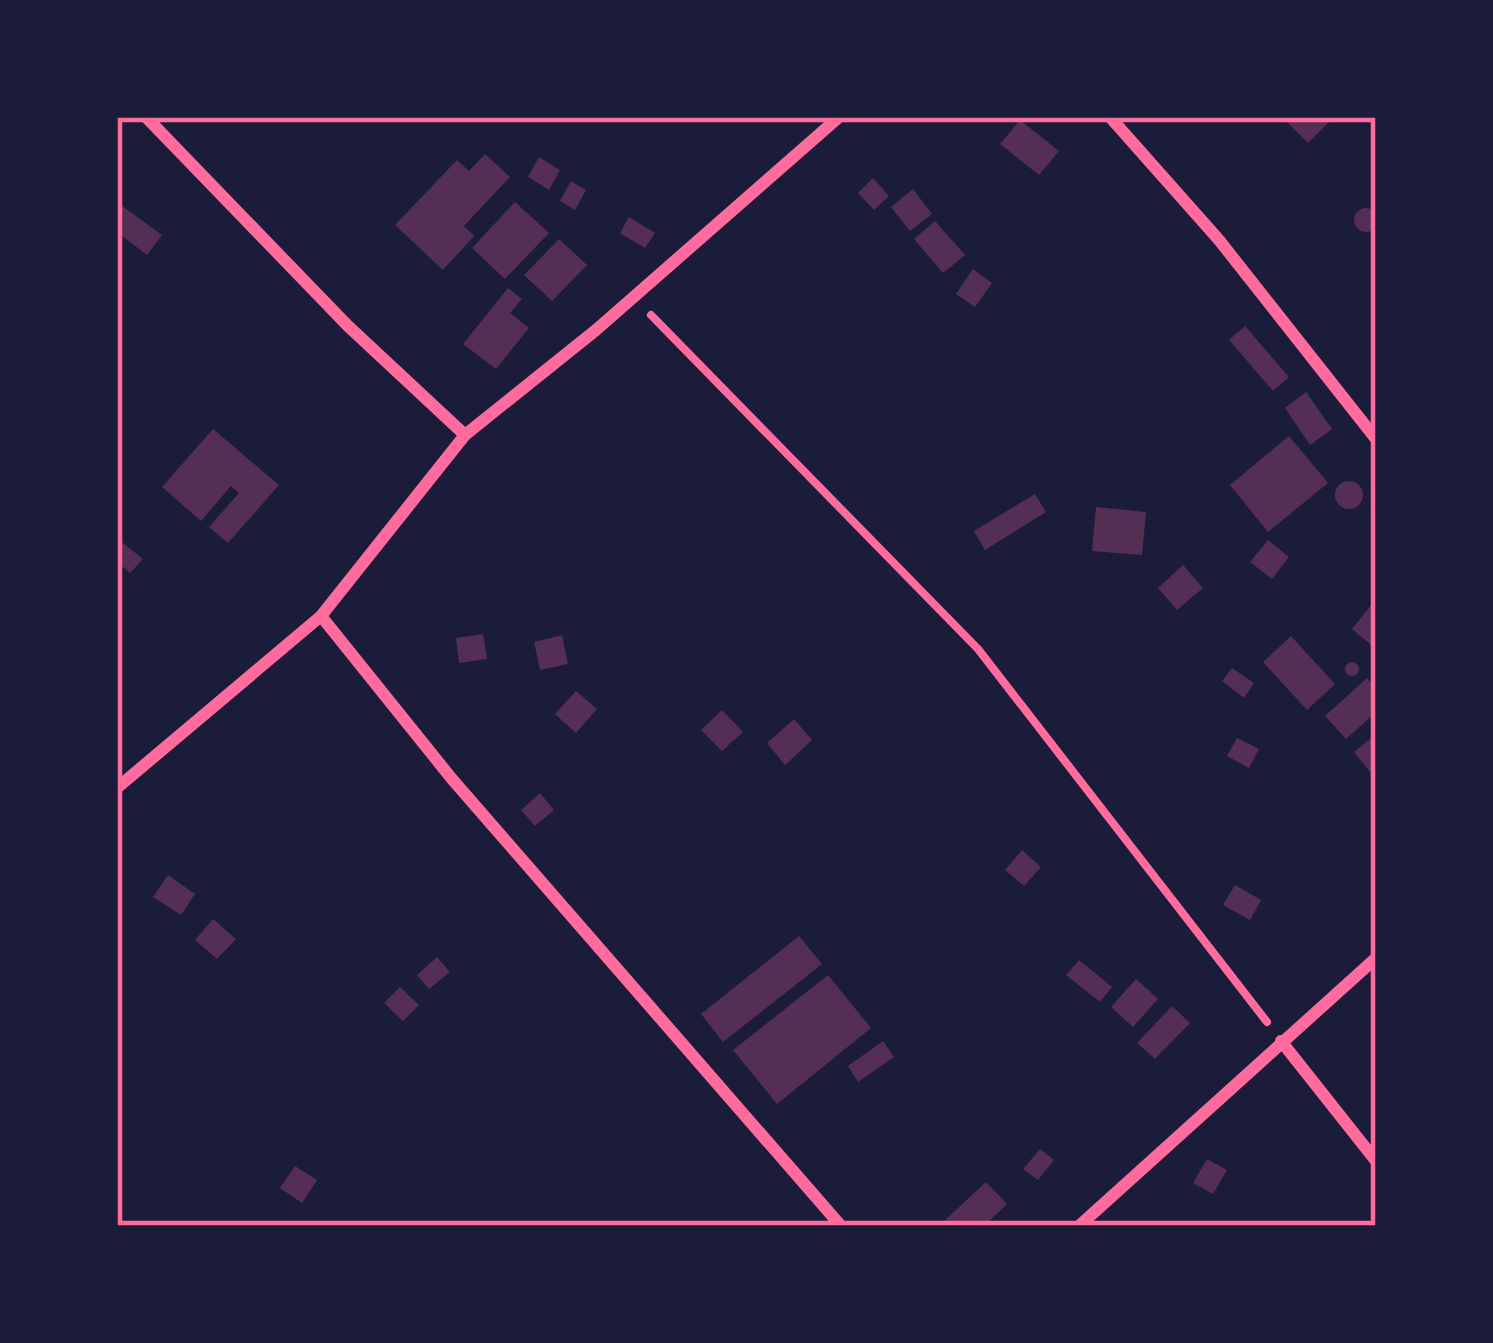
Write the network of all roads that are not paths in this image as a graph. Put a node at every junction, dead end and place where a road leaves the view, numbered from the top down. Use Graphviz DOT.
graph roads {
  1 [pos="146,117"];
  2 [pos="839,117"];
  3 [pos="1110,117"];
  4 [pos="464,435"];
  5 [pos="1376,439"];
  6 [pos="321,616"];
  7 [pos="117,788"];
  8 [pos="1376,958"];
  9 [pos="1281,1041"];
  10 [pos="1376,1161"];
  11 [pos="841,1226"];
  12 [pos="1079,1226"];
  1 -- 4 [label="street"];
  2 -- 4 [label="street"];
  3 -- 5 [label="street"];
  4 -- 6 [label="street"];
  6 -- 7 [label="street"];
  6 -- 11 [label="street"];
  8 -- 9 [label="street"];
  9 -- 10 [label="street"];
  9 -- 12 [label="street"];
}
